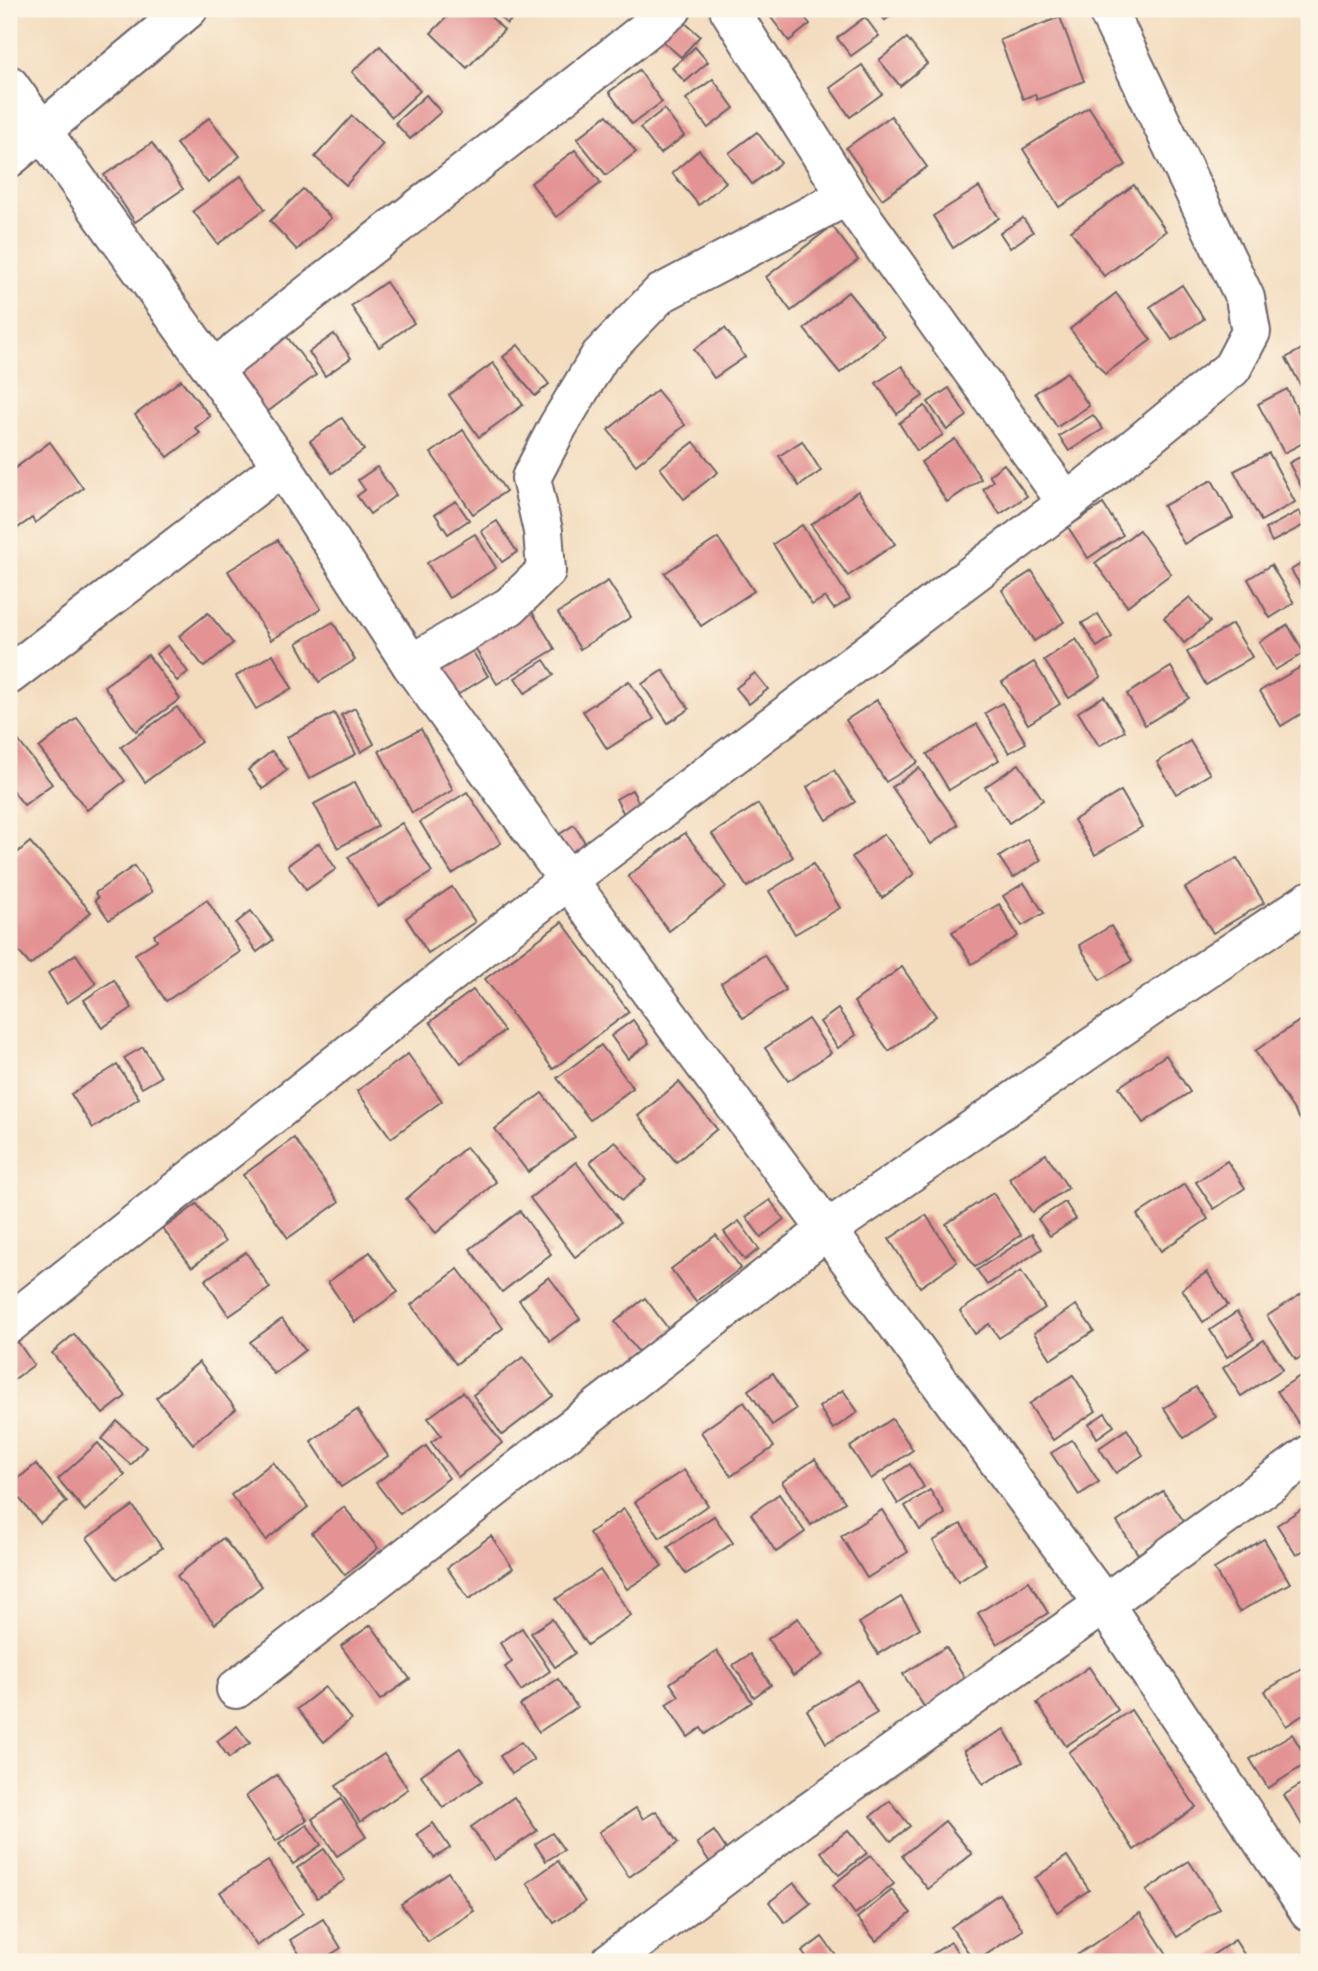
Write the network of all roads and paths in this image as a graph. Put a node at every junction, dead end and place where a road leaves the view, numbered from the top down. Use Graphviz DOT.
graph roads {
  1 [pos="188,9"];
  2 [pos="672,9"];
  3 [pos="729,9"];
  4 [pos="1107,9"];
  5 [pos="9,85"];
  6 [pos="42,132"];
  7 [pos="9,158"];
  8 [pos="847,197"];
  9 [pos="213,370"];
  10 [pos="282,466"];
  11 [pos="1067,503"];
  12 [pos="411,664"];
  13 [pos="9,675"];
  14 [pos="568,880"];
  15 [pos="1309,901"];
  16 [pos="827,1230"];
  17 [pos="9,1324"];
  18 [pos="1309,1455"];
  19 [pos="1104,1604"];
  20 [pos="236,1689"];
  21 [pos="1309,1911"];
  22 [pos="610,1962"];
  1 -- 6 [label="street"];
  2 -- 9 [label="street"];
  3 -- 8 [label="street"];
  4 -- 11 [label="street"];
  5 -- 6 [label="street"];
  6 -- 7 [label="street"];
  6 -- 9 [label="street"];
  8 -- 11 [label="street"];
  8 -- 12 [label="street"];
  9 -- 10 [label="street"];
  10 -- 12 [label="street"];
  10 -- 13 [label="street"];
  11 -- 14 [label="street"];
  12 -- 14 [label="street"];
  14 -- 16 [label="street"];
  14 -- 17 [label="street"];
  15 -- 16 [label="street"];
  16 -- 19 [label="street"];
  16 -- 20 [label="street"];
  18 -- 19 [label="street"];
  19 -- 21 [label="street"];
  19 -- 22 [label="street"];
}
